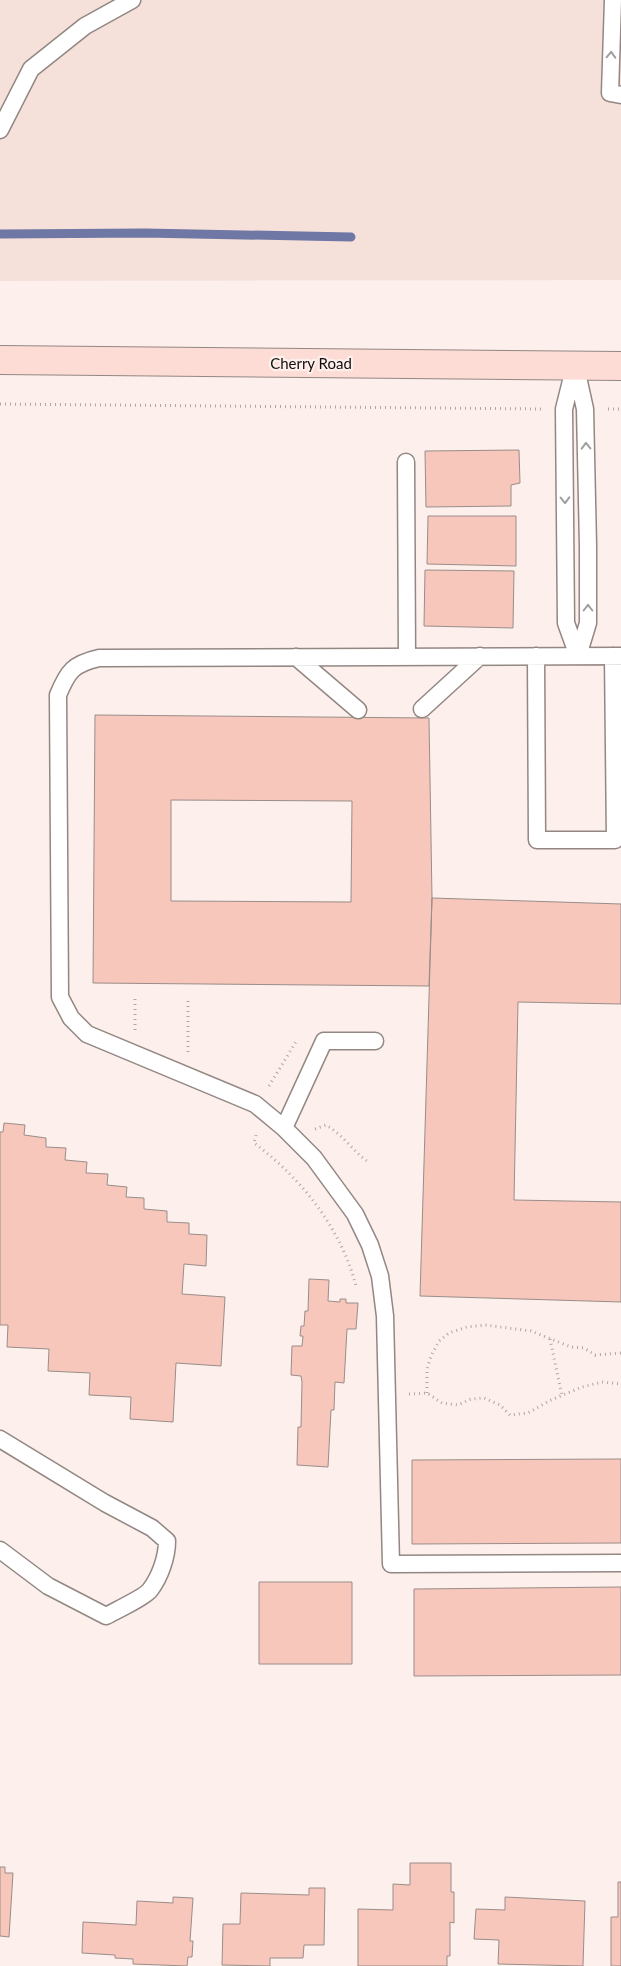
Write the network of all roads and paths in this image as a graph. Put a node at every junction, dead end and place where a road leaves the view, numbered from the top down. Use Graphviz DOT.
graph roads {
  1 [pos="132,0"];
  2 [pos="613,0"];
  3 [pos="621,95"];
  4 [pos="0,130"];
  5 [pos="0,360"];
  6 [pos="575,365"];
  7 [pos="621,366"];
  8 [pos="0,404"];
  9 [pos="564,409"];
  10 [pos="585,409"];
  11 [pos="621,409"];
  12 [pos="406,462"];
  13 [pos="407,656"];
  14 [pos="480,656"];
  15 [pos="536,656"];
  16 [pos="578,656"];
  17 [pos="617,656"];
  18 [pos="296,657"];
  19 [pos="422,708"];
  20 [pos="358,710"];
  21 [pos="188,999"];
  22 [pos="300,1034"];
  23 [pos="375,1041"];
  24 [pos="188,1053"];
  25 [pos="262,1110"];
  26 [pos="284,1128"];
  27 [pos="357,1290"];
  28 [pos="550,1339"];
  29 [pos="621,1353"];
  30 [pos="621,1384"];
  31 [pos="562,1396"];
  32 [pos="0,1440"];
  33 [pos="0,1550"];
  34 [pos="621,1563"];
  1 -- 4 [label="lane"];
  3 -- 2 [label="lane, one-way"];
  5 -- 6 [label="main road, Cherry Road"];
  6 -- 7 [label="main road, Cherry Road"];
  6 -- 9 [label="lane"];
  6 -- 10 [label="lane"];
  8 -- 9 [label="path"];
  9 -- 16 [label="lane, one-way"];
  10 -- 11 [label="path"];
  16 -- 10 [label="lane, one-way"];
  12 -- 13 [label="lane"];
  13 -- 14 [label="lane"];
  13 -- 18 [label="lane"];
  14 -- 15 [label="lane"];
  14 -- 19 [label="lane"];
  15 -- 16 [label="lane"];
  15 -- 17 [label="lane"];
  16 -- 17 [label="lane"];
  18 -- 20 [label="lane"];
  18 -- 25 [label="lane"];
  21 -- 24 [label="path"];
  22 -- 25 [label="path"];
  23 -- 26 [label="lane"];
  25 -- 26 [label="lane"];
  25 -- 27 [label="path"];
  26 -- 34 [label="lane"];
  28 -- 29 [label="path"];
  28 -- 31 [label="path"];
  28 -- 31 [label="path"];
  30 -- 31 [label="path"];
  32 -- 33 [label="lane"];
}
